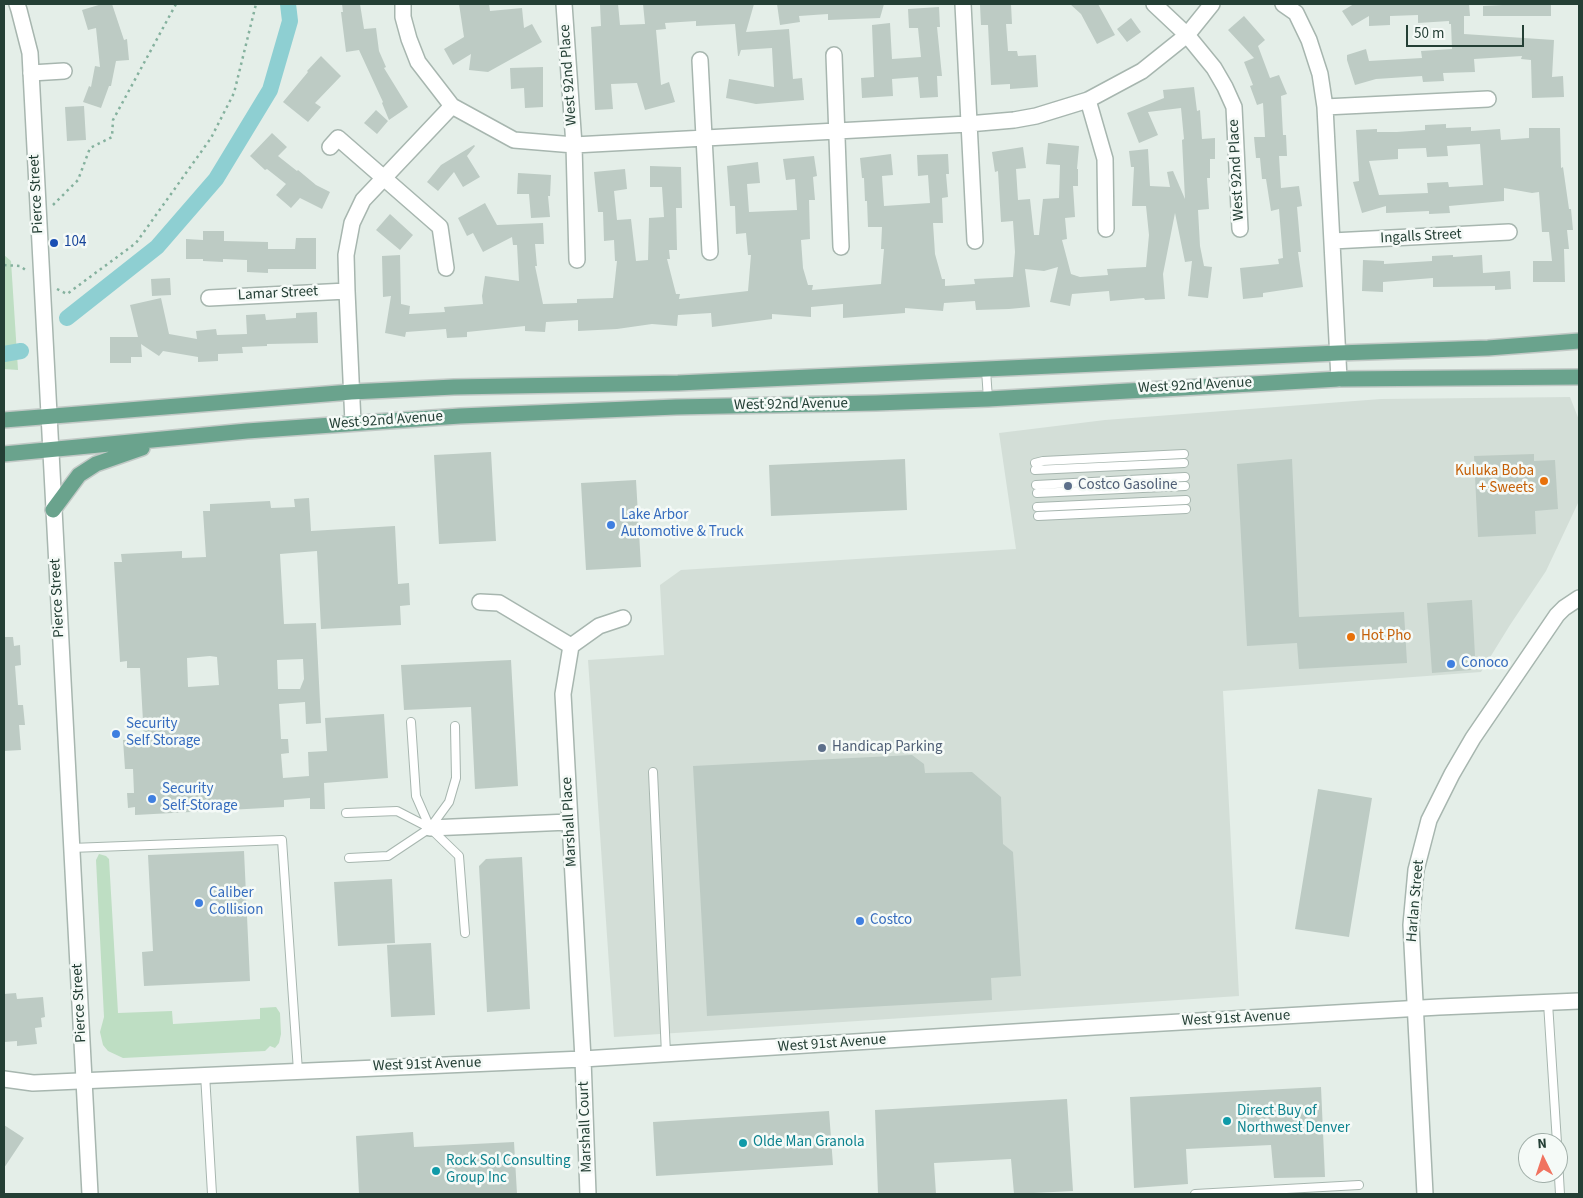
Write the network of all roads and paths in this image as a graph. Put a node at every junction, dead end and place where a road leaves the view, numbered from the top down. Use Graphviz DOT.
graph roads {
  1 [pos="16,4"];
  2 [pos="176,4"];
  3 [pos="256,4"];
  4 [pos="403,4"];
  5 [pos="564,4"];
  6 [pos="963,4"];
  7 [pos="1154,4"];
  8 [pos="1212,4"];
  9 [pos="1283,4"];
  10 [pos="1302,8"];
  11 [pos="1187,35"];
  12 [pos="834,55"];
  13 [pos="700,60"];
  14 [pos="64,71"];
  15 [pos="31,73"];
  16 [pos="1488,99"];
  17 [pos="1088,100"];
  18 [pos="452,106"];
  19 [pos="1325,107"];
  20 [pos="968,124"];
  21 [pos="837,132"];
  22 [pos="704,139"];
  23 [pos="574,145"];
  24 [pos="330,147"];
  25 [pos="384,177"];
  26 [pos="52,206"];
  27 [pos="1106,229"];
  28 [pos="1240,229"];
  29 [pos="1509,232"];
  30 [pos="974,241"];
  31 [pos="1332,241"];
  32 [pos="841,247"];
  33 [pos="710,252"];
  34 [pos="577,260"];
  35 [pos="4,265"];
  36 [pos="20,266"];
  37 [pos="446,268"];
  38 [pos="56,289"];
  39 [pos="346,290"];
  40 [pos="208,298"];
  41 [pos="1579,341"];
  42 [pos="1338,353"];
  43 [pos="986,370"];
  44 [pos="1579,376"];
  45 [pos="1339,379"];
  46 [pos="351,392"];
  47 [pos="988,399"];
  48 [pos="48,416"];
  49 [pos="4,420"];
  50 [pos="352,423"];
  51 [pos="180,437"];
  52 [pos="50,450"];
  53 [pos="4,454"];
  54 [pos="1184,454"];
  55 [pos="1184,463"];
  56 [pos="1185,477"];
  57 [pos="1185,486"];
  58 [pos="1186,500"];
  59 [pos="1037,507"];
  60 [pos="1186,509"];
  61 [pos="53,510"];
  62 [pos="1038,516"];
  63 [pos="1579,598"];
  64 [pos="480,602"];
  65 [pos="623,618"];
  66 [pos="571,646"];
  67 [pos="411,722"];
  68 [pos="454,726"];
  69 [pos="653,772"];
  70 [pos="346,813"];
  71 [pos="569,822"];
  72 [pos="430,828"];
  73 [pos="71,848"];
  74 [pos="349,858"];
  75 [pos="465,933"];
  76 [pos="1579,1001"];
  77 [pos="1548,1003"];
  78 [pos="1414,1008"];
  79 [pos="666,1054"];
  80 [pos="583,1059"];
  81 [pos="298,1071"];
  82 [pos="205,1074"];
  83 [pos="4,1079"];
  84 [pos="84,1079"];
  85 [pos="1556,1133"];
  86 [pos="1359,1185"];
  87 [pos="90,1194"];
  88 [pos="212,1194"];
  89 [pos="588,1194"];
  90 [pos="1195,1194"];
  91 [pos="1425,1194"];
  1 -- 15 [label="street, Pierce Street"];
  2 -- 26 [label="path"];
  3 -- 38 [label="path"];
  4 -- 18 [label="street"];
  5 -- 23 [label="street, West 92nd Place"];
  6 -- 20 [label="street"];
  7 -- 11 [label="street, West 92nd Place"];
  8 -- 11 [label="street, West 92nd Place"];
  9 -- 10 [label="street"];
  10 -- 19 [label="street"];
  11 -- 17 [label="street, West 92nd Place"];
  11 -- 28 [label="street, West 92nd Place"];
  12 -- 21 [label="street"];
  13 -- 22 [label="street"];
  14 -- 15 [label="street"];
  15 -- 48 [label="street, Pierce Street"];
  16 -- 19 [label="street"];
  17 -- 20 [label="street, West 92nd Place"];
  17 -- 27 [label="street"];
  18 -- 23 [label="street, West 92nd Place"];
  18 -- 25 [label="street"];
  19 -- 31 [label="street"];
  20 -- 21 [label="street, West 92nd Place"];
  20 -- 30 [label="street"];
  21 -- 22 [label="street, West 92nd Place"];
  21 -- 32 [label="street"];
  22 -- 23 [label="street, West 92nd Place"];
  22 -- 33 [label="street"];
  23 -- 34 [label="street, West 92nd Place"];
  24 -- 25 [label="street"];
  25 -- 37 [label="street"];
  25 -- 39 [label="street"];
  29 -- 31 [label="street, Ingalls Street"];
  31 -- 42 [label="street"];
  35 -- 36 [label="path"];
  39 -- 40 [label="street, Lamar Street"];
  39 -- 46 [label="street"];
  41 -- 42 [label="main road, West 92nd Avenue"];
  42 -- 43 [label="main road, West 92nd Avenue"];
  42 -- 45 [label="street"];
  43 -- 46 [label="main road, West 92nd Avenue"];
  43 -- 47 [label="lane"];
  44 -- 45 [label="main road, West 92nd Avenue"];
  45 -- 47 [label="main road, West 92nd Avenue"];
  46 -- 48 [label="main road, West 92nd Avenue"];
  46 -- 50 [label="street"];
  47 -- 50 [label="main road, West 92nd Avenue"];
  48 -- 49 [label="main road, West 92nd Avenue"];
  48 -- 52 [label="street, Pierce Street"];
  50 -- 51 [label="main road, West 92nd Avenue"];
  51 -- 52 [label="main road, West 92nd Avenue"];
  51 -- 61 [label="main road"];
  52 -- 53 [label="main road, West 92nd Avenue"];
  52 -- 61 [label="street, Pierce Street"];
  54 -- 55 [label="lane"];
  56 -- 57 [label="lane"];
  58 -- 59 [label="lane"];
  60 -- 62 [label="lane"];
  61 -- 73 [label="street, Pierce Street"];
  63 -- 78 [label="street, Harlan Street"];
  64 -- 66 [label="street"];
  65 -- 66 [label="street"];
  66 -- 71 [label="street, Marshall Place"];
  67 -- 72 [label="lane"];
  68 -- 72 [label="lane"];
  69 -- 79 [label="lane"];
  70 -- 72 [label="lane"];
  71 -- 72 [label="street"];
  71 -- 80 [label="street, Marshall Place"];
  72 -- 74 [label="lane"];
  72 -- 75 [label="lane"];
  73 -- 81 [label="lane"];
  73 -- 84 [label="street, Pierce Street"];
  76 -- 77 [label="street, West 91st Avenue"];
  77 -- 78 [label="street, West 91st Avenue"];
  77 -- 85 [label="lane"];
  78 -- 79 [label="street, West 91st Avenue"];
  78 -- 91 [label="street, Harlan Street"];
  79 -- 80 [label="street, West 91st Avenue"];
  80 -- 81 [label="street, West 91st Avenue"];
  80 -- 89 [label="street, Marshall Court"];
  81 -- 82 [label="street, West 91st Avenue"];
  82 -- 84 [label="street, West 91st Avenue"];
  82 -- 88 [label="lane"];
  83 -- 84 [label="street, West 91st Avenue"];
  84 -- 87 [label="street, Pierce Street"];
  86 -- 90 [label="lane"];
}
